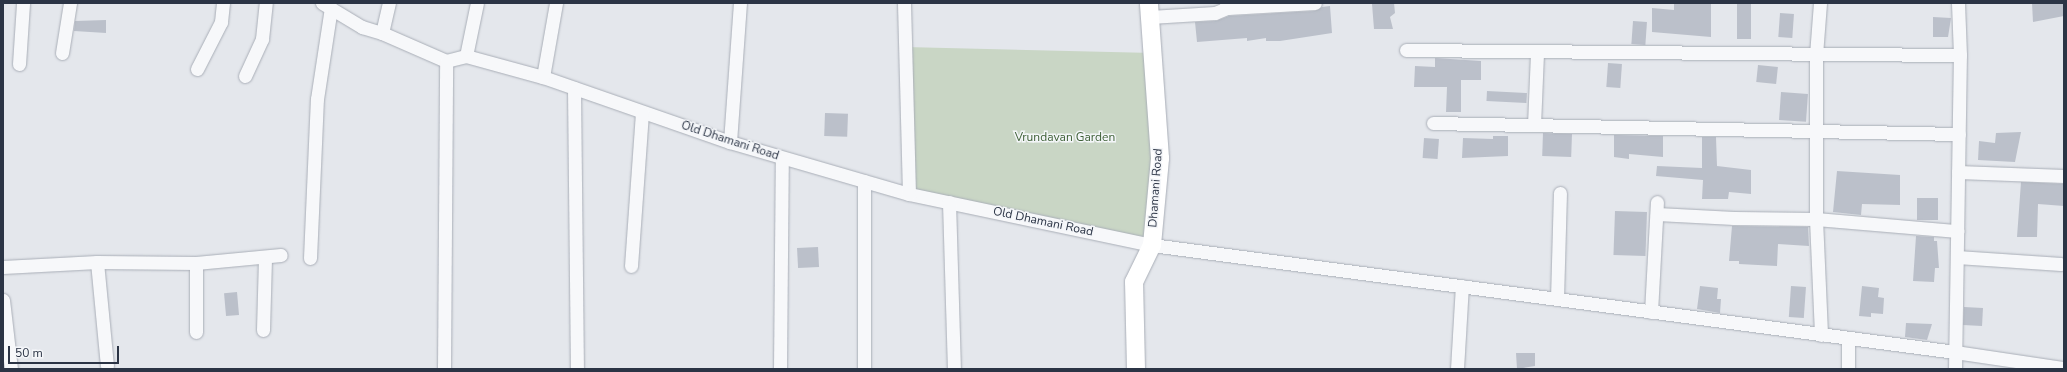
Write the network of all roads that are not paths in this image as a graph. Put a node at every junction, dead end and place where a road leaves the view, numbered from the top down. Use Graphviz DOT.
graph roads {
  1 [pos="23,3"];
  2 [pos="70,3"];
  3 [pos="222,3"];
  4 [pos="266,3"];
  5 [pos="389,3"];
  6 [pos="478,3"];
  7 [pos="556,3"];
  8 [pos="740,3"];
  9 [pos="904,3"];
  10 [pos="1315,3"];
  11 [pos="1820,3"];
  12 [pos="1958,3"];
  13 [pos="327,6"];
  14 [pos="1227,6"];
  15 [pos="1150,10"];
  16 [pos="382,33"];
  17 [pos="1406,50"];
  18 [pos="62,53"];
  19 [pos="1537,53"];
  20 [pos="1816,55"];
  21 [pos="1960,55"];
  22 [pos="466,56"];
  23 [pos="446,61"];
  24 [pos="19,64"];
  25 [pos="197,69"];
  26 [pos="245,76"];
  27 [pos="543,77"];
  28 [pos="574,88"];
  29 [pos="642,112"];
  30 [pos="1433,123"];
  31 [pos="1534,125"];
  32 [pos="1816,132"];
  33 [pos="1959,134"];
  34 [pos="730,142"];
  35 [pos="782,158"];
  36 [pos="1958,172"];
  37 [pos="2064,176"];
  38 [pos="864,181"];
  39 [pos="1560,193"];
  40 [pos="909,194"];
  41 [pos="949,202"];
  42 [pos="1816,219"];
  43 [pos="1957,231"];
  44 [pos="1152,245"];
  45 [pos="281,255"];
  46 [pos="265,257"];
  47 [pos="1957,257"];
  48 [pos="310,258"];
  49 [pos="97,262"];
  50 [pos="196,263"];
  51 [pos="2061,264"];
  52 [pos="631,266"];
  53 [pos="3,267"];
  54 [pos="1462,286"];
  55 [pos="1556,299"];
  56 [pos="3,300"];
  57 [pos="1651,312"];
  58 [pos="263,330"];
  59 [pos="196,332"];
  60 [pos="1821,335"];
  61 [pos="1848,338"];
  62 [pos="1955,352"];
  63 [pos="107,366"];
  64 [pos="2036,366"];
  65 [pos="2064,368"];
  66 [pos="11,369"];
  67 [pos="444,369"];
  68 [pos="577,369"];
  69 [pos="780,369"];
  70 [pos="864,369"];
  71 [pos="954,369"];
  72 [pos="1136,369"];
  73 [pos="1457,369"];
  74 [pos="1848,369"];
  75 [pos="1955,369"];
  1 -- 24 [label="street"];
  2 -- 18 [label="street"];
  3 -- 25 [label="street"];
  4 -- 26 [label="street"];
  5 -- 16 [label="street"];
  6 -- 22 [label="street"];
  7 -- 27 [label="street"];
  8 -- 34 [label="street"];
  9 -- 40 [label="street"];
  10 -- 14 [label="street"];
  11 -- 20 [label="street"];
  12 -- 21 [label="street"];
  13 -- 16 [label="street"];
  13 -- 48 [label="street"];
  14 -- 15 [label="street"];
  15 -- 44 [label="main road, Dhamani Road"];
  16 -- 23 [label="street"];
  17 -- 19 [label="street"];
  19 -- 20 [label="street"];
  19 -- 31 [label="street"];
  20 -- 21 [label="street"];
  20 -- 32 [label="street"];
  21 -- 33 [label="street"];
  22 -- 23 [label="street, Old Dhamani Road"];
  22 -- 27 [label="street, Old Dhamani Road"];
  23 -- 67 [label="street"];
  27 -- 28 [label="street, Old Dhamani Road"];
  28 -- 29 [label="street, Old Dhamani Road"];
  28 -- 68 [label="street"];
  29 -- 34 [label="street, Old Dhamani Road"];
  29 -- 52 [label="street"];
  30 -- 31 [label="street"];
  31 -- 32 [label="street"];
  32 -- 33 [label="street"];
  32 -- 42 [label="street"];
  33 -- 36 [label="street"];
  34 -- 35 [label="street, Old Dhamani Road"];
  35 -- 38 [label="street, Old Dhamani Road"];
  35 -- 69 [label="street"];
  36 -- 37 [label="street"];
  36 -- 43 [label="street"];
  38 -- 40 [label="street, Old Dhamani Road"];
  38 -- 70 [label="street"];
  39 -- 55 [label="street"];
  40 -- 41 [label="street, Old Dhamani Road"];
  41 -- 44 [label="street, Old Dhamani Road"];
  41 -- 71 [label="street"];
  42 -- 43 [label="street"];
  42 -- 57 [label="street"];
  42 -- 60 [label="street"];
  43 -- 47 [label="street"];
  44 -- 54 [label="street, Old Dhamani Road"];
  44 -- 72 [label="main road, Dhamani Road"];
  45 -- 46 [label="street"];
  46 -- 50 [label="street"];
  46 -- 58 [label="street"];
  47 -- 51 [label="street"];
  47 -- 62 [label="street"];
  49 -- 50 [label="street"];
  49 -- 53 [label="street"];
  49 -- 63 [label="street"];
  50 -- 59 [label="street"];
  54 -- 55 [label="street, Old Dhamani Road"];
  54 -- 73 [label="street"];
  55 -- 57 [label="street, Old Dhamani Road"];
  56 -- 66 [label="street"];
  57 -- 60 [label="street, Old Dhamani Road"];
  60 -- 61 [label="street, Old Dhamani Road"];
  61 -- 62 [label="street, Old Dhamani Road"];
  61 -- 74 [label="street"];
  62 -- 64 [label="street, Old Dhamani Road"];
  62 -- 75 [label="street"];
  64 -- 65 [label="street, Old Dhamani Road"];
}
